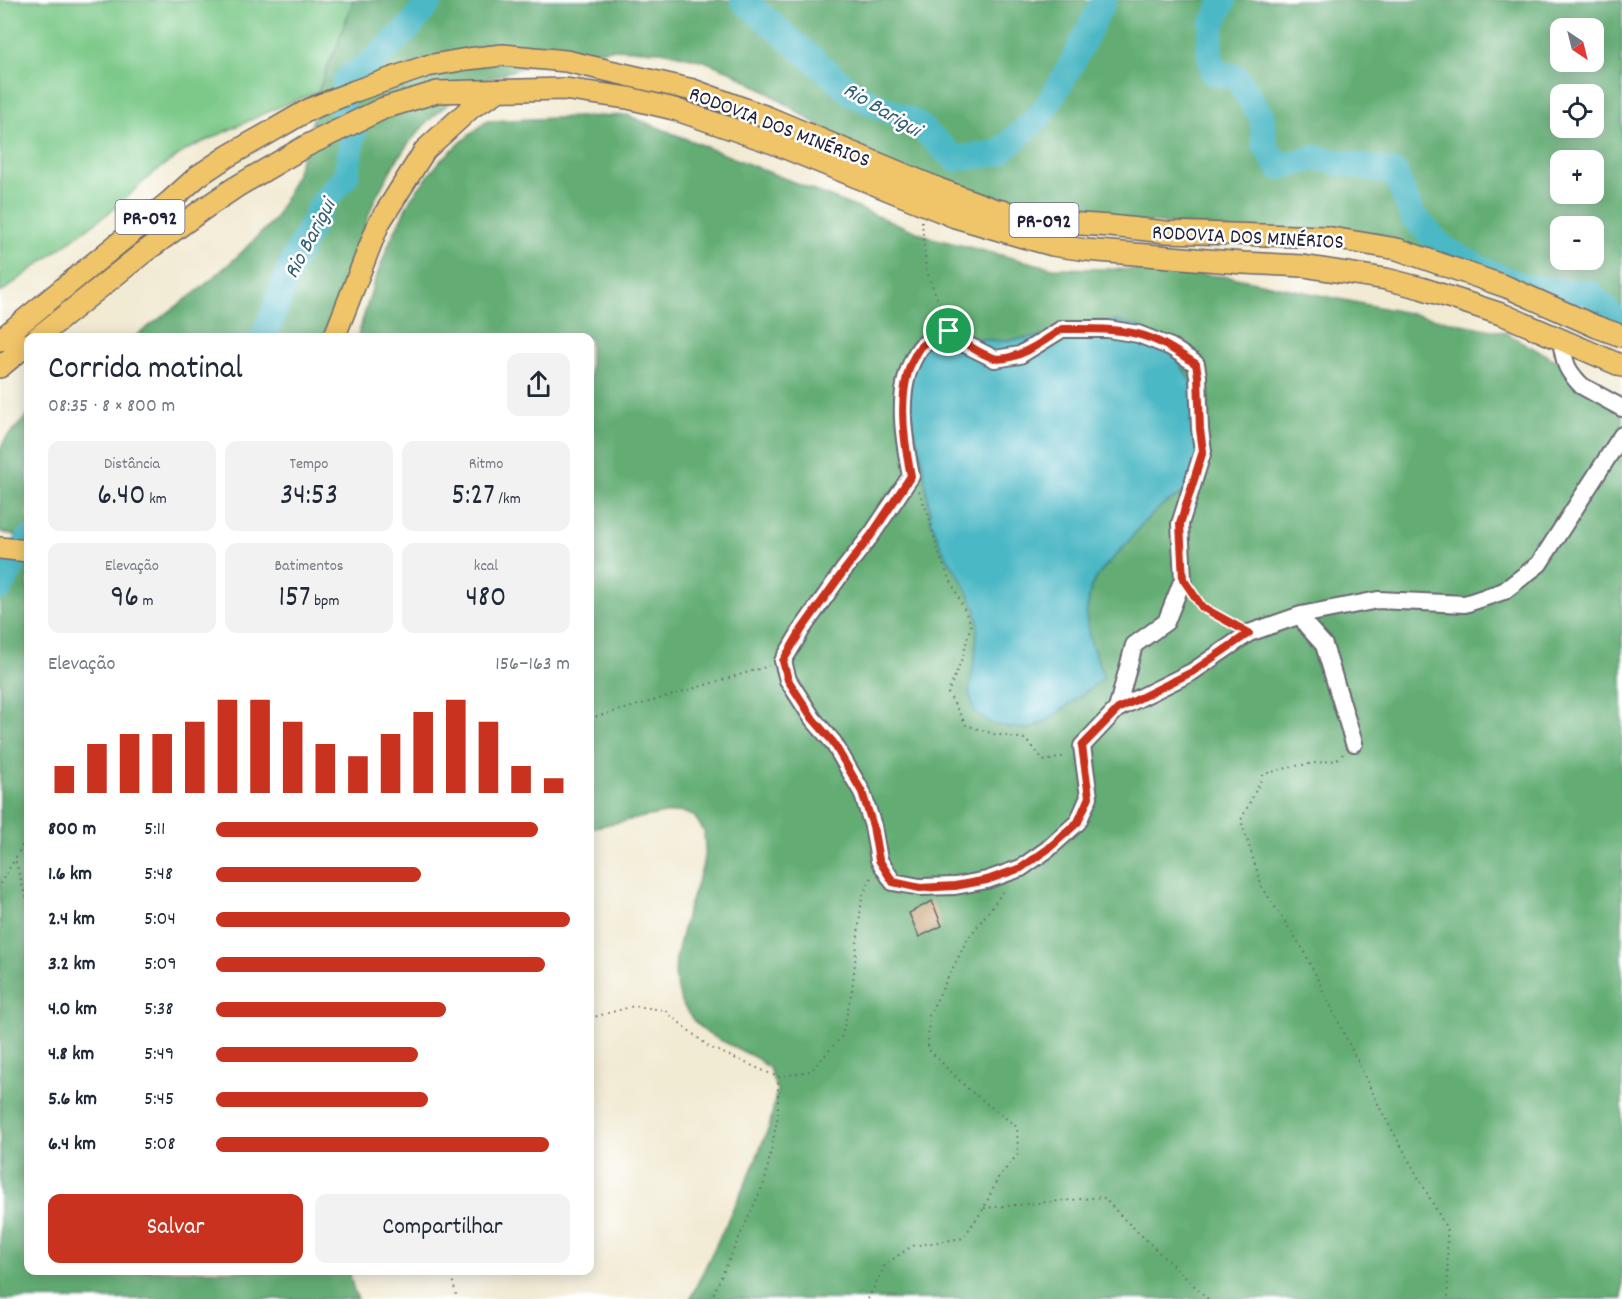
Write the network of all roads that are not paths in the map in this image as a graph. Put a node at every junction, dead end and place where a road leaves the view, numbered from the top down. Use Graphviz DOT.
graph roads {
  1 [pos="501,90"];
  2 [pos="43,333"];
  3 [pos="336,333"];
  4 [pos="1622,336"];
  5 [pos="0,340"];
  6 [pos="1561,341"];
  7 [pos="24,347"];
  8 [pos="1622,366"];
  9 [pos="0,367"];
  10 [pos="1622,408"];
  11 [pos="1622,435"];
  12 [pos="0,548"];
  13 [pos="24,551"];
  14 [pos="1301,615"];
  15 [pos="1118,709"];
  16 [pos="1354,743"];
  1 -- 2 [label="main road, RODOVIA DOS MINÉRIOS / PR-092"];
  1 -- 3 [label="main road"];
  1 -- 6 [label="main road, RODOVIA DOS MINÉRIOS / PR-092"];
  4 -- 5 [label="main road, RODOVIA DOS MINÉRIOS / PR-092"];
  6 -- 8 [label="main road, RODOVIA DOS MINÉRIOS / PR-092"];
  6 -- 10 [label="street"];
  7 -- 9 [label="main road"];
  11 -- 14 [label="street"];
  12 -- 13 [label="main road"];
  14 -- 15 [label="street"];
  14 -- 16 [label="street"];
  15 -- 15 [label="street"];
}
